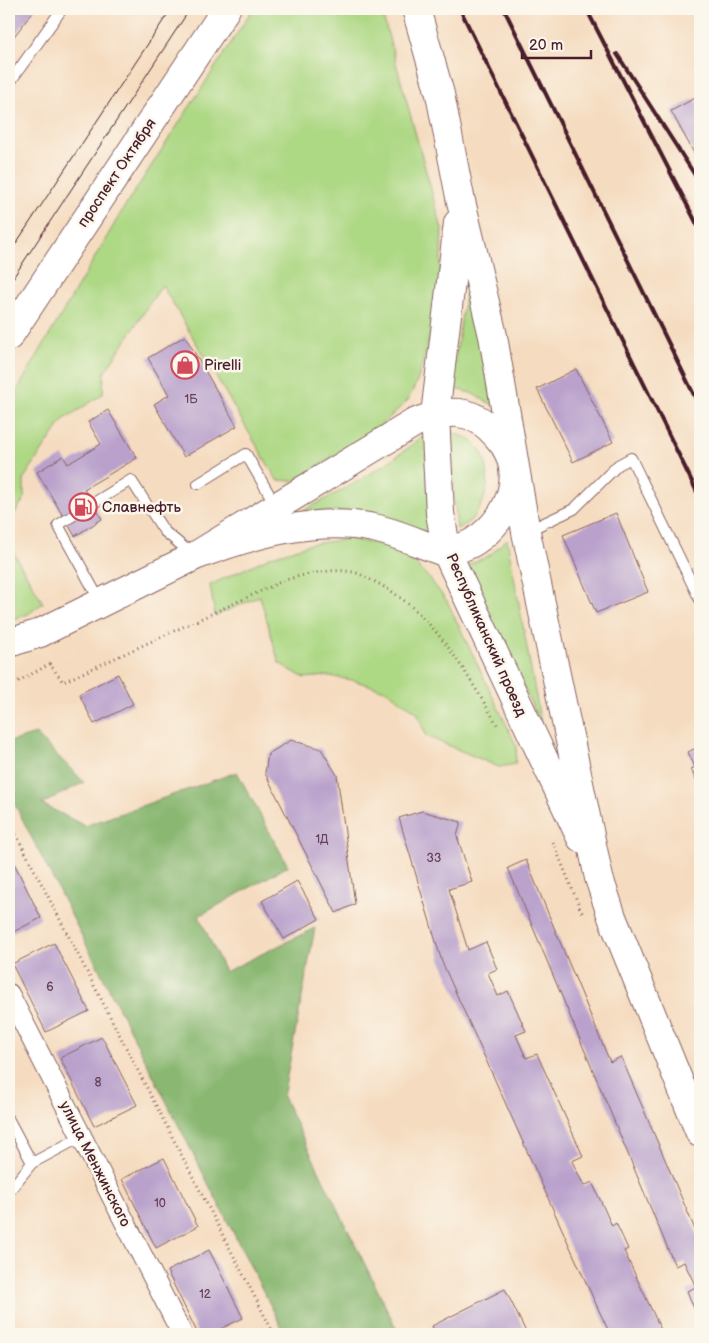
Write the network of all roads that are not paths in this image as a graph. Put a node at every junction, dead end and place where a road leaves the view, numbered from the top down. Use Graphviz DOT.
graph roads {
  1 [pos="62,9"];
  2 [pos="226,9"];
  3 [pos="407,9"];
  4 [pos="416,9"];
  5 [pos="432,62"];
  6 [pos="10,82"];
  7 [pos="460,197"];
  8 [pos="9,336"];
  9 [pos="435,415"];
  10 [pos="515,467"];
  11 [pos="198,484"];
  12 [pos="277,507"];
  13 [pos="526,532"];
  14 [pos="447,553"];
  15 [pos="195,556"];
  16 [pos="700,600"];
  17 [pos="101,604"];
  18 [pos="9,643"];
  19 [pos="600,878"];
  20 [pos="9,994"];
  21 [pos="9,1120"];
  22 [pos="700,1133"];
  23 [pos="81,1137"];
  24 [pos="32,1163"];
  25 [pos="9,1191"];
  26 [pos="182,1334"];
  1 -- 6 [label="lane"];
  2 -- 8 [label="main road, проспект Октября"];
  3 -- 5 [label="main road, Республиканский проезд"];
  4 -- 5 [label="main road, Республиканский проезд"];
  5 -- 7 [label="main road, Республиканский проезд"];
  7 -- 9 [label="main road, Республиканский проезд"];
  7 -- 10 [label="main road, Республиканский проезд"];
  9 -- 10 [label="main road"];
  9 -- 12 [label="main road"];
  9 -- 14 [label="main road, Республиканский проезд"];
  10 -- 13 [label="main road, Республиканский проезд"];
  10 -- 14 [label="main road"];
  11 -- 12 [label="lane"];
  12 -- 15 [label="main road"];
  13 -- 16 [label="lane"];
  13 -- 19 [label="main road, Республиканский проезд"];
  14 -- 15 [label="main road"];
  14 -- 19 [label="main road, Республиканский проезд"];
  15 -- 17 [label="main road"];
  15 -- 17 [label="lane"];
  17 -- 18 [label="main road"];
  19 -- 22 [label="main road, Республиканский проезд"];
  20 -- 23 [label="street, улица Менжинского"];
  21 -- 24 [label="lane"];
  23 -- 24 [label="lane"];
  23 -- 26 [label="street, улица Менжинского"];
  24 -- 25 [label="lane"];
}
